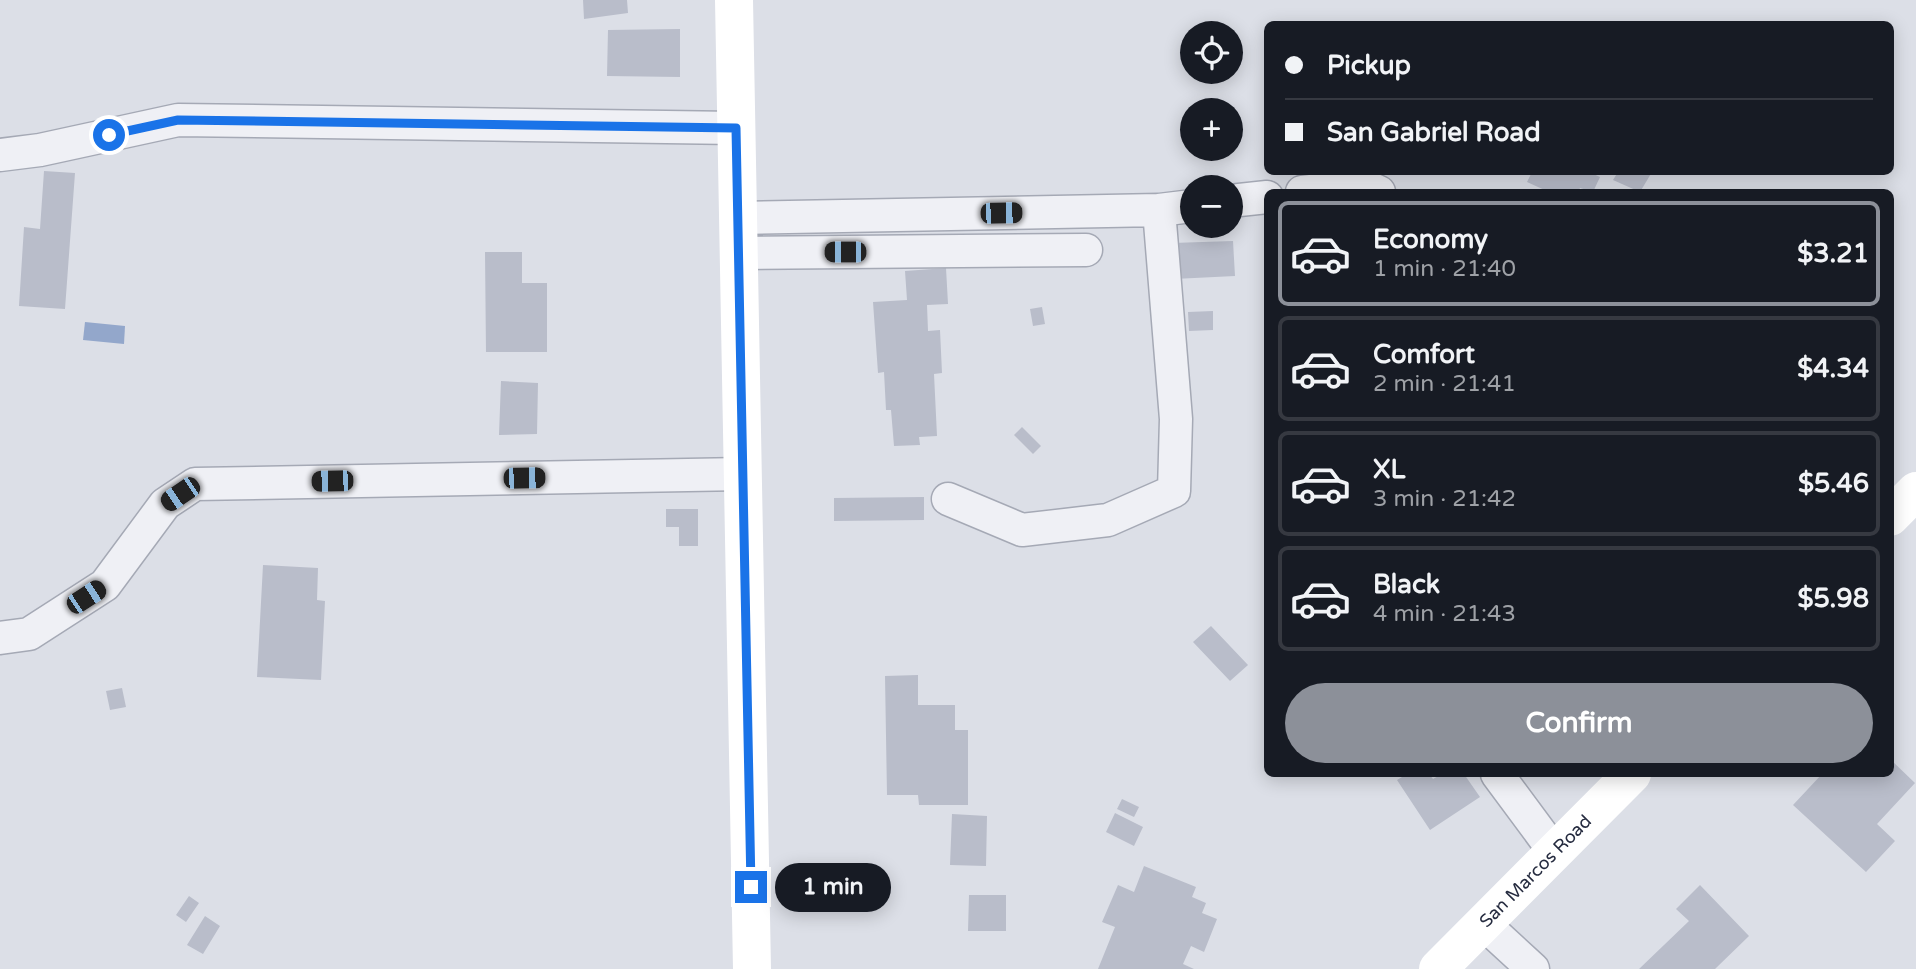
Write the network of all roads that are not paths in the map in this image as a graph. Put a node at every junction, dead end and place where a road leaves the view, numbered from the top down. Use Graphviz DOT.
graph roads {
  1 [pos="734,0"];
  2 [pos="736,128"];
  3 [pos="0,155"];
  4 [pos="1329,189"];
  5 [pos="1372,189"];
  6 [pos="1264,197"];
  7 [pos="1243,200"];
  8 [pos="1180,207"];
  9 [pos="1159,210"];
  10 [pos="738,236"];
  11 [pos="1086,250"];
  12 [pos="743,474"];
  13 [pos="1916,491"];
  14 [pos="948,499"];
  15 [pos="1894,513"];
  16 [pos="0,638"];
  17 [pos="1499,777"];
  18 [pos="1629,777"];
  19 [pos="1554,851"];
  20 [pos="1483,923"];
  21 [pos="752,969"];
  22 [pos="1438,969"];
  23 [pos="1533,969"];
  1 -- 2 [label="street"];
  2 -- 3 [label="street"];
  2 -- 10 [label="street"];
  4 -- 5 [label="street"];
  6 -- 7 [label="street"];
  8 -- 9 [label="street"];
  9 -- 10 [label="street"];
  9 -- 14 [label="street"];
  10 -- 11 [label="street"];
  10 -- 12 [label="street"];
  12 -- 16 [label="street"];
  12 -- 21 [label="street"];
  13 -- 15 [label="street"];
  17 -- 19 [label="street"];
  18 -- 19 [label="street, San Marcos Road"];
  19 -- 20 [label="street, San Marcos Road"];
  20 -- 22 [label="street, San Marcos Road"];
  20 -- 23 [label="street"];
}
